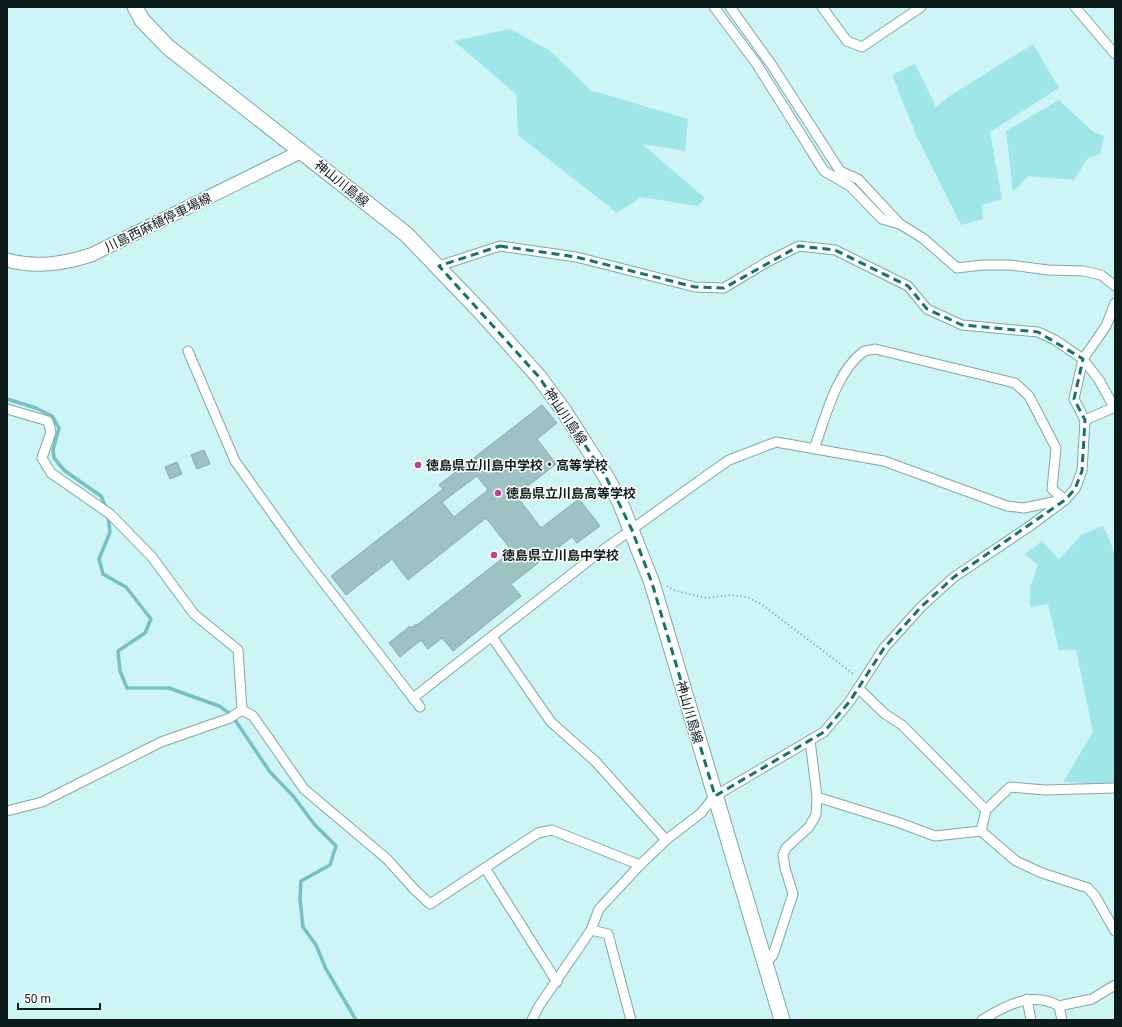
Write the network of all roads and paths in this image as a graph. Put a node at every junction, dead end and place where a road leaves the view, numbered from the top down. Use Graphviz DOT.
graph roads {
  1 [pos="135,7"];
  2 [pos="714,7"];
  3 [pos="730,7"];
  4 [pos="822,7"];
  5 [pos="921,7"];
  6 [pos="1075,7"];
  7 [pos="1115,54"];
  8 [pos="302,151"];
  9 [pos="900,224"];
  10 [pos="7,260"];
  11 [pos="439,266"];
  12 [pos="1115,286"];
  13 [pos="1115,303"];
  14 [pos="188,351"];
  15 [pos="1083,359"];
  16 [pos="1115,407"];
  17 [pos="7,409"];
  18 [pos="1085,420"];
  19 [pos="814,449"];
  20 [pos="1065,500"];
  21 [pos="632,530"];
  22 [pos="652,583"];
  23 [pos="492,637"];
  24 [pos="860,684"];
  25 [pos="413,698"];
  26 [pos="420,707"];
  27 [pos="236,714"];
  28 [pos="810,740"];
  29 [pos="1115,788"];
  30 [pos="714,796"];
  31 [pos="817,797"];
  32 [pos="986,810"];
  33 [pos="7,811"];
  34 [pos="981,831"];
  35 [pos="666,840"];
  36 [pos="640,865"];
  37 [pos="485,868"];
  38 [pos="591,930"];
  39 [pos="1115,931"];
  40 [pos="765,964"];
  41 [pos="556,982"];
  42 [pos="1115,985"];
  43 [pos="1027,999"];
  44 [pos="1059,1006"];
  45 [pos="532,1020"];
  46 [pos="631,1020"];
  47 [pos="782,1020"];
  48 [pos="982,1020"];
  49 [pos="1031,1020"];
  50 [pos="1062,1020"];
  1 -- 8 [label="main road, 神山川島線"];
  2 -- 9 [label="street"];
  3 -- 9 [label="street"];
  4 -- 5 [label="street"];
  6 -- 7 [label="street"];
  8 -- 10 [label="main road, 川島西麻植停車場線"];
  8 -- 11 [label="main road, 神山川島線"];
  9 -- 12 [label="street"];
  11 -- 15 [label="street"];
  11 -- 21 [label="main road, 神山川島線"];
  13 -- 15 [label="street"];
  14 -- 25 [label="street"];
  15 -- 16 [label="street"];
  15 -- 18 [label="street"];
  16 -- 18 [label="street"];
  17 -- 27 [label="street"];
  18 -- 20 [label="street"];
  19 -- 20 [label="street"];
  19 -- 20 [label="street"];
  19 -- 21 [label="street"];
  20 -- 24 [label="street"];
  21 -- 22 [label="main road, 神山川島線"];
  21 -- 23 [label="street"];
  22 -- 24 [label="path"];
  22 -- 30 [label="main road, 神山川島線"];
  23 -- 25 [label="street"];
  23 -- 35 [label="street"];
  24 -- 28 [label="street"];
  24 -- 32 [label="street"];
  25 -- 26 [label="street"];
  27 -- 33 [label="street"];
  27 -- 37 [label="street"];
  28 -- 30 [label="street"];
  28 -- 31 [label="street"];
  29 -- 32 [label="street"];
  30 -- 35 [label="street"];
  30 -- 40 [label="main road, 神山川島線"];
  31 -- 34 [label="street"];
  31 -- 40 [label="street"];
  32 -- 34 [label="street"];
  34 -- 39 [label="street"];
  35 -- 36 [label="street"];
  36 -- 37 [label="street"];
  36 -- 38 [label="street"];
  37 -- 41 [label="street"];
  38 -- 41 [label="street"];
  38 -- 46 [label="street"];
  40 -- 47 [label="main road, 神山川島線"];
  41 -- 45 [label="street"];
  42 -- 44 [label="street"];
  43 -- 44 [label="street"];
  43 -- 48 [label="street"];
  43 -- 49 [label="street"];
  44 -- 50 [label="street"];
}
